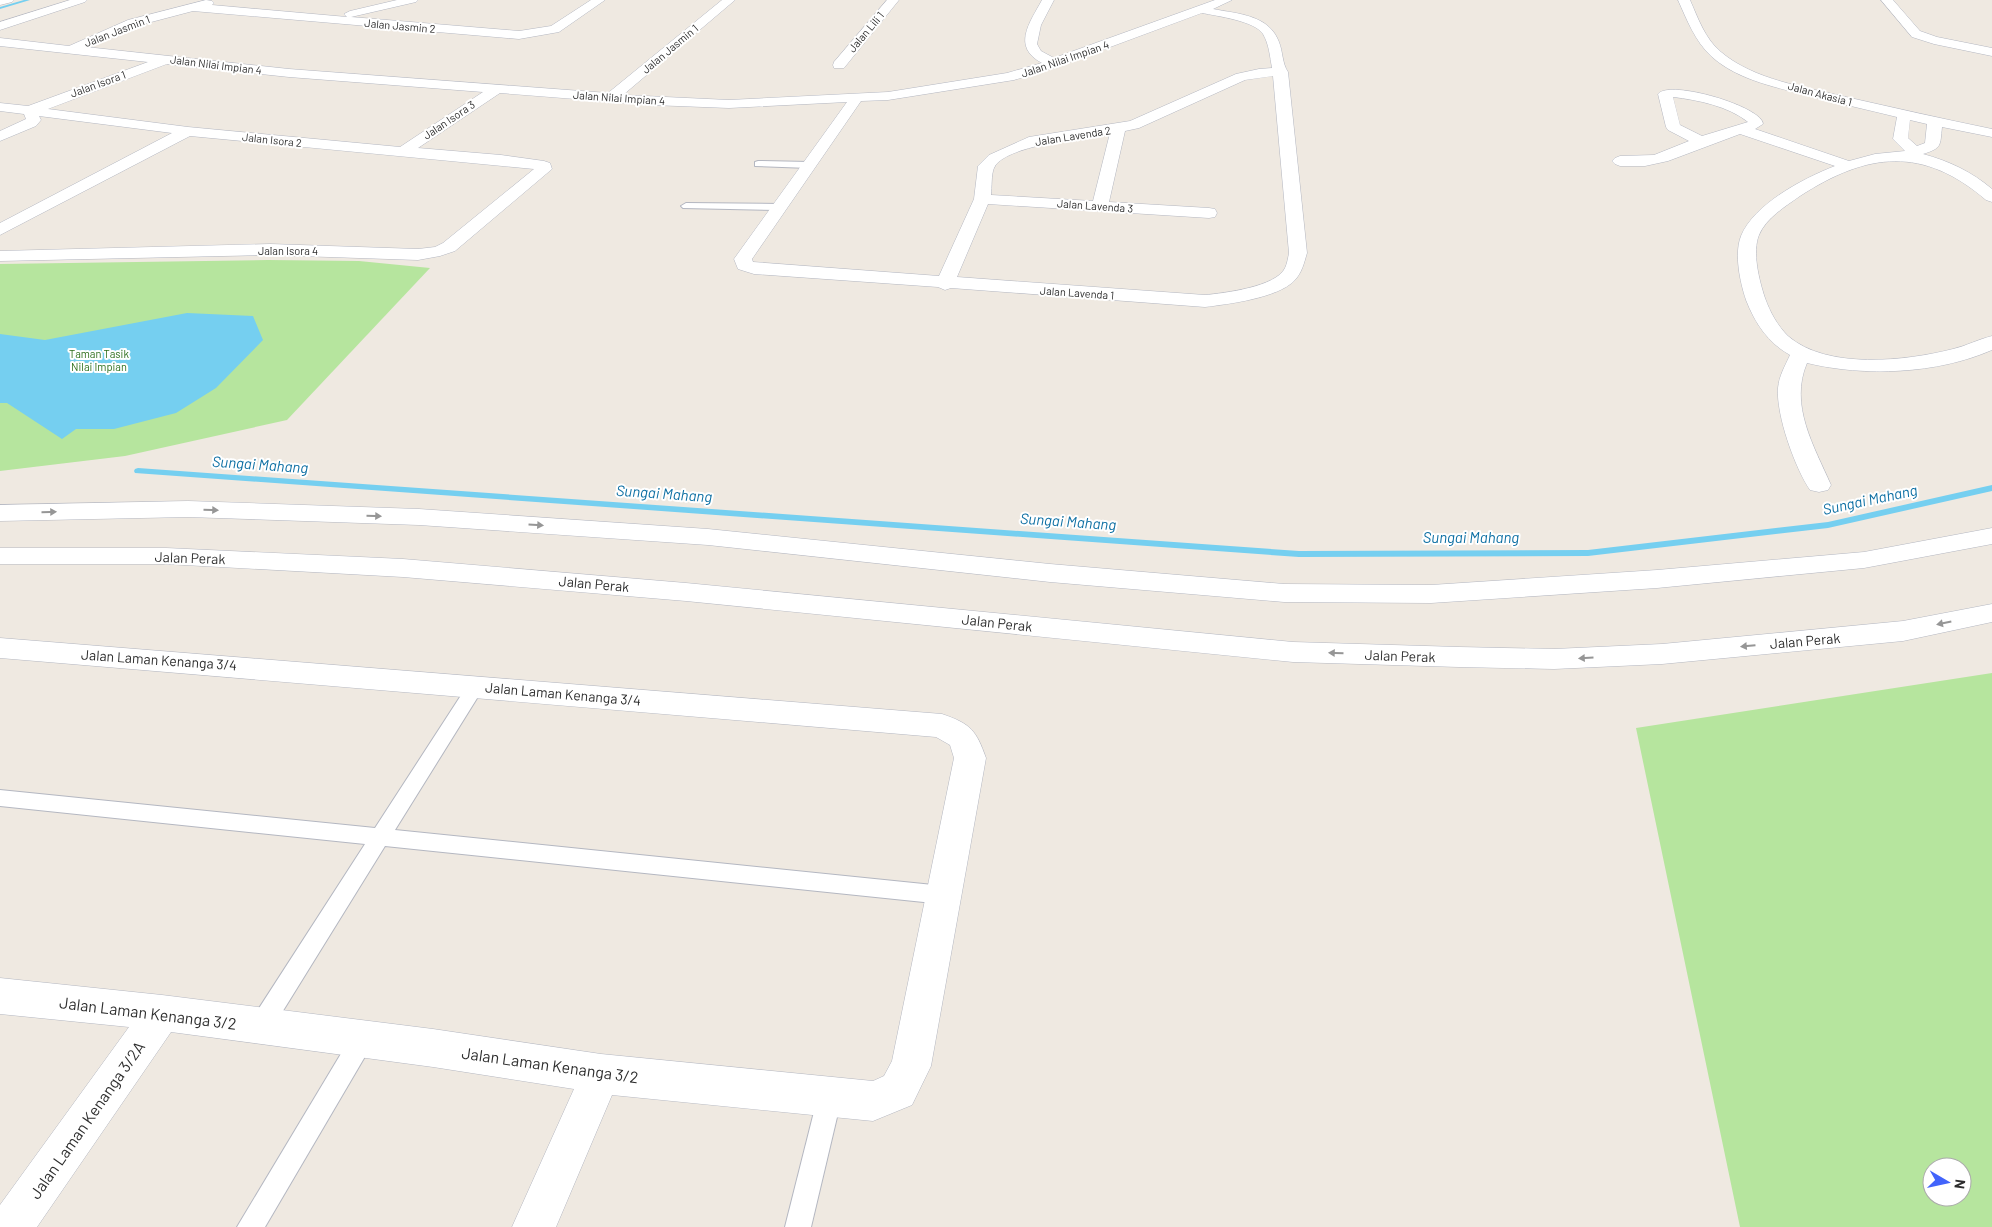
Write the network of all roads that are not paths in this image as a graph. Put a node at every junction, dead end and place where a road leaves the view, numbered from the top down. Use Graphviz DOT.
graph roads {
  1 [pos="60,0"];
  2 [pos="81,0"];
  3 [pos="220,0"];
  4 [pos="412,0"];
  5 [pos="599,0"];
  6 [pos="729,0"];
  7 [pos="893,0"];
  8 [pos="1048,0"];
  9 [pos="1226,0"];
  10 [pos="1684,0"];
  11 [pos="1886,0"];
  12 [pos="191,7"];
  13 [pos="1204,10"];
  14 [pos="0,18"];
  15 [pos="325,20"];
  16 [pos="0,26"];
  17 [pos="0,42"];
  18 [pos="72,48"];
  19 [pos="1992,52"];
  20 [pos="168,59"];
  21 [pos="1054,63"];
  22 [pos="839,65"];
  23 [pos="1281,72"];
  24 [pos="496,89"];
  25 [pos="610,98"];
  26 [pos="856,99"];
  27 [pos="0,107"];
  28 [pos="29,111"];
  29 [pos="1903,121"];
  30 [pos="1118,128"];
  31 [pos="1934,129"];
  32 [pos="1741,130"];
  33 [pos="188,131"];
  34 [pos="1989,132"];
  35 [pos="0,137"];
  36 [pos="1702,142"];
  37 [pos="402,152"];
  38 [pos="1914,154"];
  39 [pos="1620,161"];
  40 [pos="758,164"];
  41 [pos="809,165"];
  42 [pos="544,166"];
  43 [pos="1849,166"];
  44 [pos="1989,192"];
  45 [pos="982,199"];
  46 [pos="686,206"];
  47 [pos="1100,206"];
  48 [pos="780,208"];
  49 [pos="1209,213"];
  50 [pos="0,230"];
  51 [pos="0,256"];
  52 [pos="945,284"];
  53 [pos="1989,346"];
  54 [pos="1801,354"];
  55 [pos="1819,485"];
  56 [pos="0,513"];
  57 [pos="1992,536"];
  58 [pos="0,556"];
  59 [pos="1992,613"];
  60 [pos="0,648"];
  61 [pos="475,687"];
  62 [pos="0,798"];
  63 [pos="380,837"];
  64 [pos="943,895"];
  65 [pos="0,996"];
  66 [pos="162,1013"];
  67 [pos="260,1027"];
  68 [pos="362,1040"];
  69 [pos="601,1074"];
  70 [pos="830,1096"];
  71 [pos="11,1227"];
  72 [pos="250,1227"];
  73 [pos="534,1227"];
  74 [pos="798,1227"];
  1 -- 14 [label="street"];
  2 -- 16 [label="street"];
  3 -- 12 [label="street, Jalan Jasmin 1"];
  4 -- 15 [label="street"];
  5 -- 15 [label="street, Jalan Jasmin 2"];
  6 -- 25 [label="street, Jalan Jasmin 1"];
  7 -- 22 [label="street, Jalan Lili 1"];
  8 -- 21 [label="street"];
  9 -- 13 [label="street, Jalan Nilai Impian 4"];
  10 -- 29 [label="street, Jalan Akasia 1"];
  11 -- 19 [label="street"];
  12 -- 15 [label="street, Jalan Jasmin 2"];
  12 -- 18 [label="street, Jalan Jasmin 1"];
  13 -- 21 [label="street, Jalan Nilai Impian 4"];
  13 -- 23 [label="street, Jalan Lavenda 1"];
  17 -- 18 [label="street, Jalan Nilai Impian 4"];
  18 -- 20 [label="street, Jalan Nilai Impian 4"];
  20 -- 24 [label="street, Jalan Nilai Impian 4"];
  20 -- 28 [label="street, Jalan Isora 1"];
  21 -- 26 [label="street, Jalan Nilai Impian 4"];
  23 -- 30 [label="street, Jalan Lavenda 2"];
  23 -- 52 [label="street, Jalan Lavenda 1"];
  24 -- 25 [label="street, Jalan Nilai Impian 4"];
  24 -- 37 [label="street, Jalan Isora 3"];
  25 -- 26 [label="street, Jalan Nilai Impian 4"];
  26 -- 41 [label="street, Jalan Lavenda 1"];
  27 -- 28 [label="street, Jalan Isora 2"];
  28 -- 33 [label="street, Jalan Isora 2"];
  28 -- 35 [label="street"];
  29 -- 31 [label="street"];
  29 -- 38 [label="street"];
  30 -- 45 [label="street, Jalan Lavenda 2"];
  30 -- 47 [label="street"];
  31 -- 34 [label="street"];
  31 -- 38 [label="street"];
  32 -- 36 [label="street"];
  32 -- 36 [label="street"];
  32 -- 43 [label="street"];
  33 -- 37 [label="street, Jalan Isora 2"];
  33 -- 50 [label="street"];
  36 -- 39 [label="street"];
  37 -- 42 [label="street, Jalan Isora 2"];
  38 -- 43 [label="street"];
  38 -- 44 [label="street"];
  40 -- 41 [label="lane"];
  41 -- 48 [label="street, Jalan Lavenda 1"];
  42 -- 51 [label="street, Jalan Isora 4"];
  43 -- 54 [label="street"];
  45 -- 47 [label="street, Jalan Lavenda 3"];
  45 -- 52 [label="street, Jalan Lavenda 2"];
  46 -- 48 [label="lane"];
  47 -- 49 [label="street, Jalan Lavenda 3"];
  48 -- 52 [label="street, Jalan Lavenda 1"];
  53 -- 54 [label="street"];
  54 -- 55 [label="street"];
  56 -- 57 [label="street, one-way"];
  59 -- 58 [label="street, Jalan Perak, one-way"];
  60 -- 61 [label="street, Jalan Laman Kenanga 3/4"];
  61 -- 63 [label="lane"];
  61 -- 64 [label="street, Jalan Laman Kenanga 3/4"];
  62 -- 63 [label="lane"];
  63 -- 64 [label="lane"];
  63 -- 67 [label="lane"];
  64 -- 70 [label="street, Jalan Laman Kenanga 3/2"];
  65 -- 66 [label="street, Jalan Laman Kenanga 3/2"];
  66 -- 67 [label="street, Jalan Laman Kenanga 3/2"];
  66 -- 71 [label="street, Jalan Laman Kenanga 3/2A"];
  67 -- 68 [label="street, Jalan Laman Kenanga 3/2"];
  68 -- 69 [label="street, Jalan Laman Kenanga 3/2"];
  68 -- 72 [label="lane"];
  69 -- 70 [label="street, Jalan Laman Kenanga 3/2"];
  69 -- 73 [label="street"];
  70 -- 74 [label="lane"];
}
